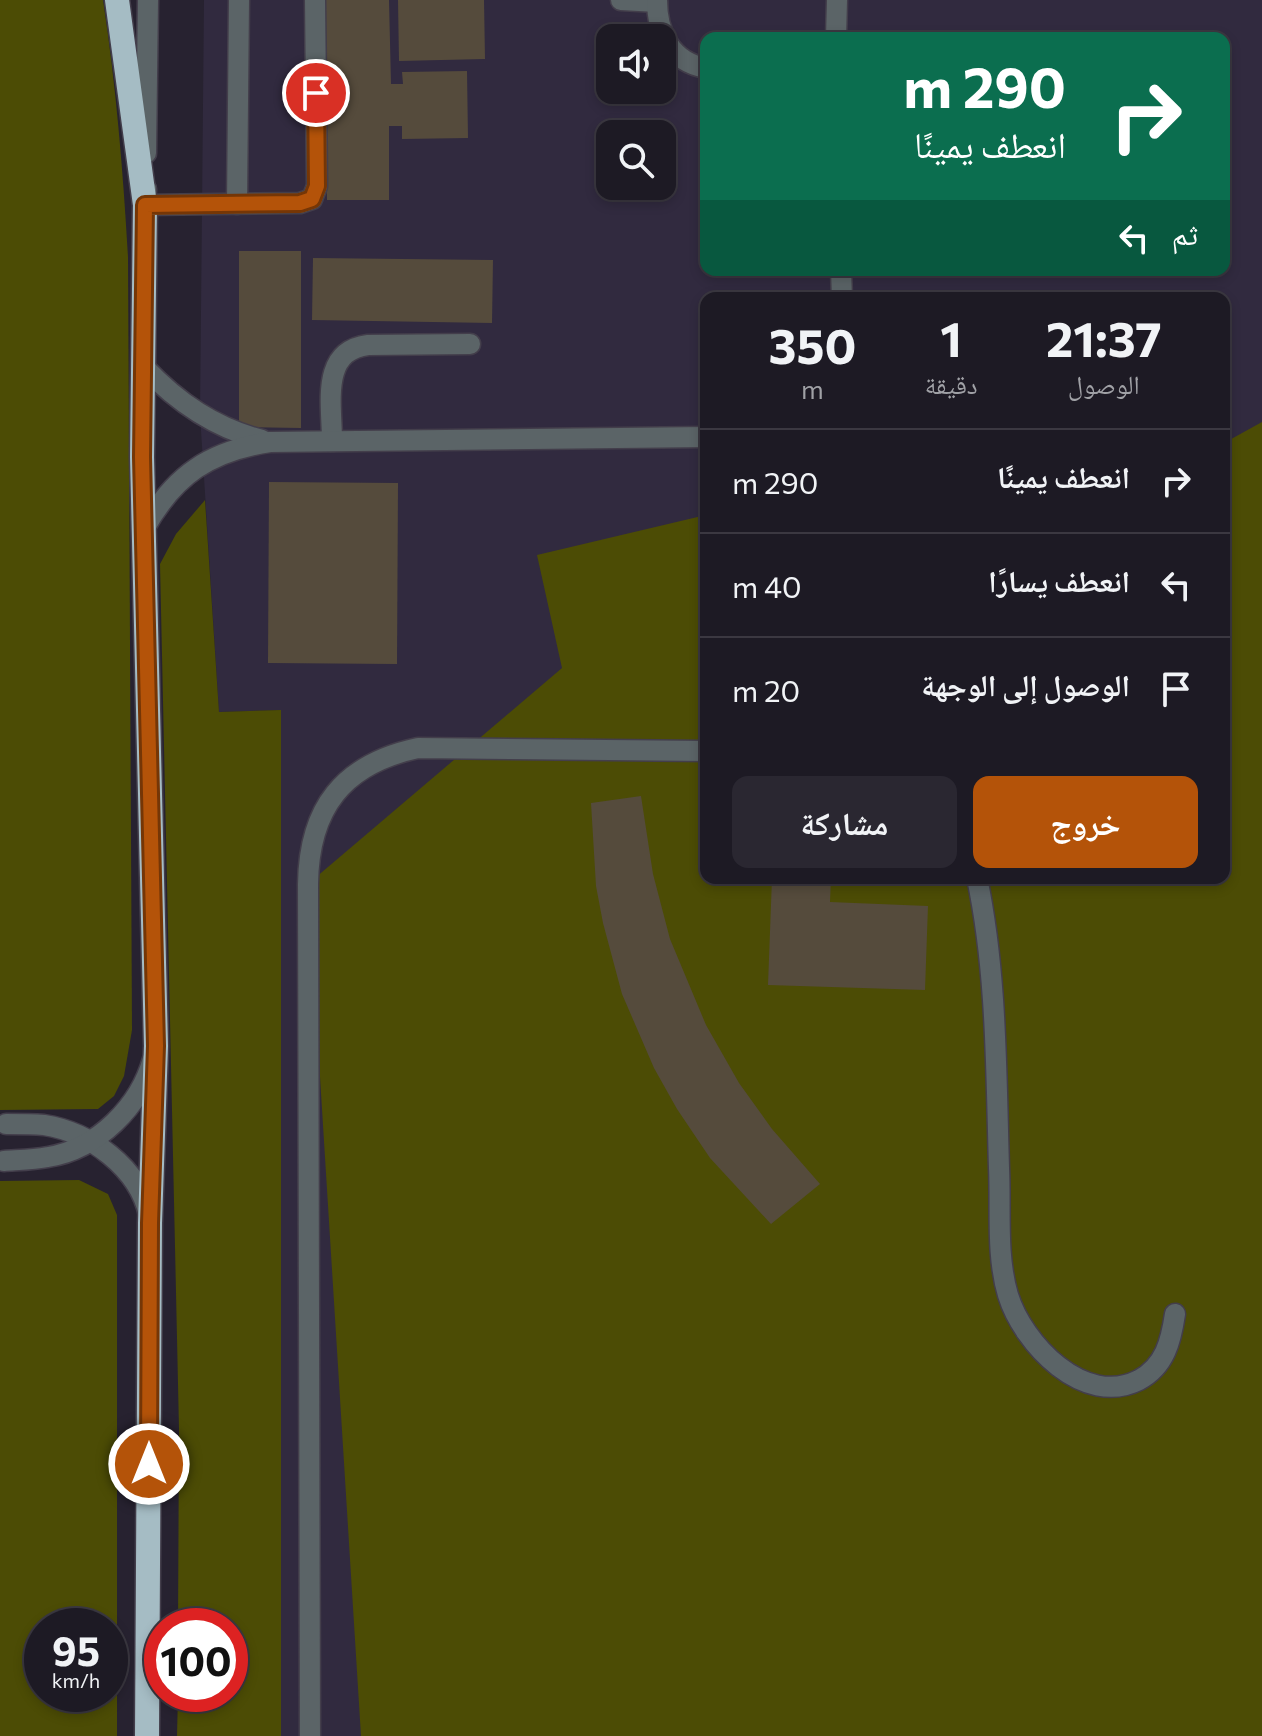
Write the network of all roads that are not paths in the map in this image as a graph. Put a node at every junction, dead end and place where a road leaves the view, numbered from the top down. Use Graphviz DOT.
graph roads {
  1 [pos="117,0"];
  2 [pos="148,0"];
  3 [pos="239,0"];
  4 [pos="315,0"];
  5 [pos="621,0"];
  6 [pos="837,0"];
  7 [pos="657,1"];
  8 [pos="836,32"];
  9 [pos="700,66"];
  10 [pos="237,204"];
  11 [pos="145,205"];
  12 [pos="470,344"];
  13 [pos="144,367"];
  14 [pos="700,437"];
  15 [pos="332,441"];
  16 [pos="270,442"];
  17 [pos="144,529"];
  18 [pos="700,751"];
  19 [pos="978,884"];
  20 [pos="156,1046"];
  21 [pos="6,1124"];
  22 [pos="91,1141"];
  23 [pos="4,1161"];
  24 [pos="150,1223"];
  25 [pos="1175,1314"];
  26 [pos="147,1736"];
  27 [pos="310,1736"];
  1 -- 11 [label="highway"];
  2 -- 11 [label="lane"];
  3 -- 10 [label="lane"];
  4 -- 10 [label="lane"];
  5 -- 7 [label="lane"];
  6 -- 8 [label="lane"];
  7 -- 9 [label="lane"];
  10 -- 11 [label="lane"];
  11 -- 13 [label="highway"];
  12 -- 15 [label="lane"];
  13 -- 16 [label="lane"];
  13 -- 17 [label="highway"];
  14 -- 15 [label="lane"];
  15 -- 16 [label="lane"];
  16 -- 17 [label="lane"];
  17 -- 20 [label="highway"];
  18 -- 27 [label="lane"];
  19 -- 25 [label="lane"];
  20 -- 22 [label="lane"];
  20 -- 24 [label="highway"];
  21 -- 22 [label="lane"];
  22 -- 23 [label="lane"];
  22 -- 24 [label="lane"];
  24 -- 26 [label="highway"];
}
